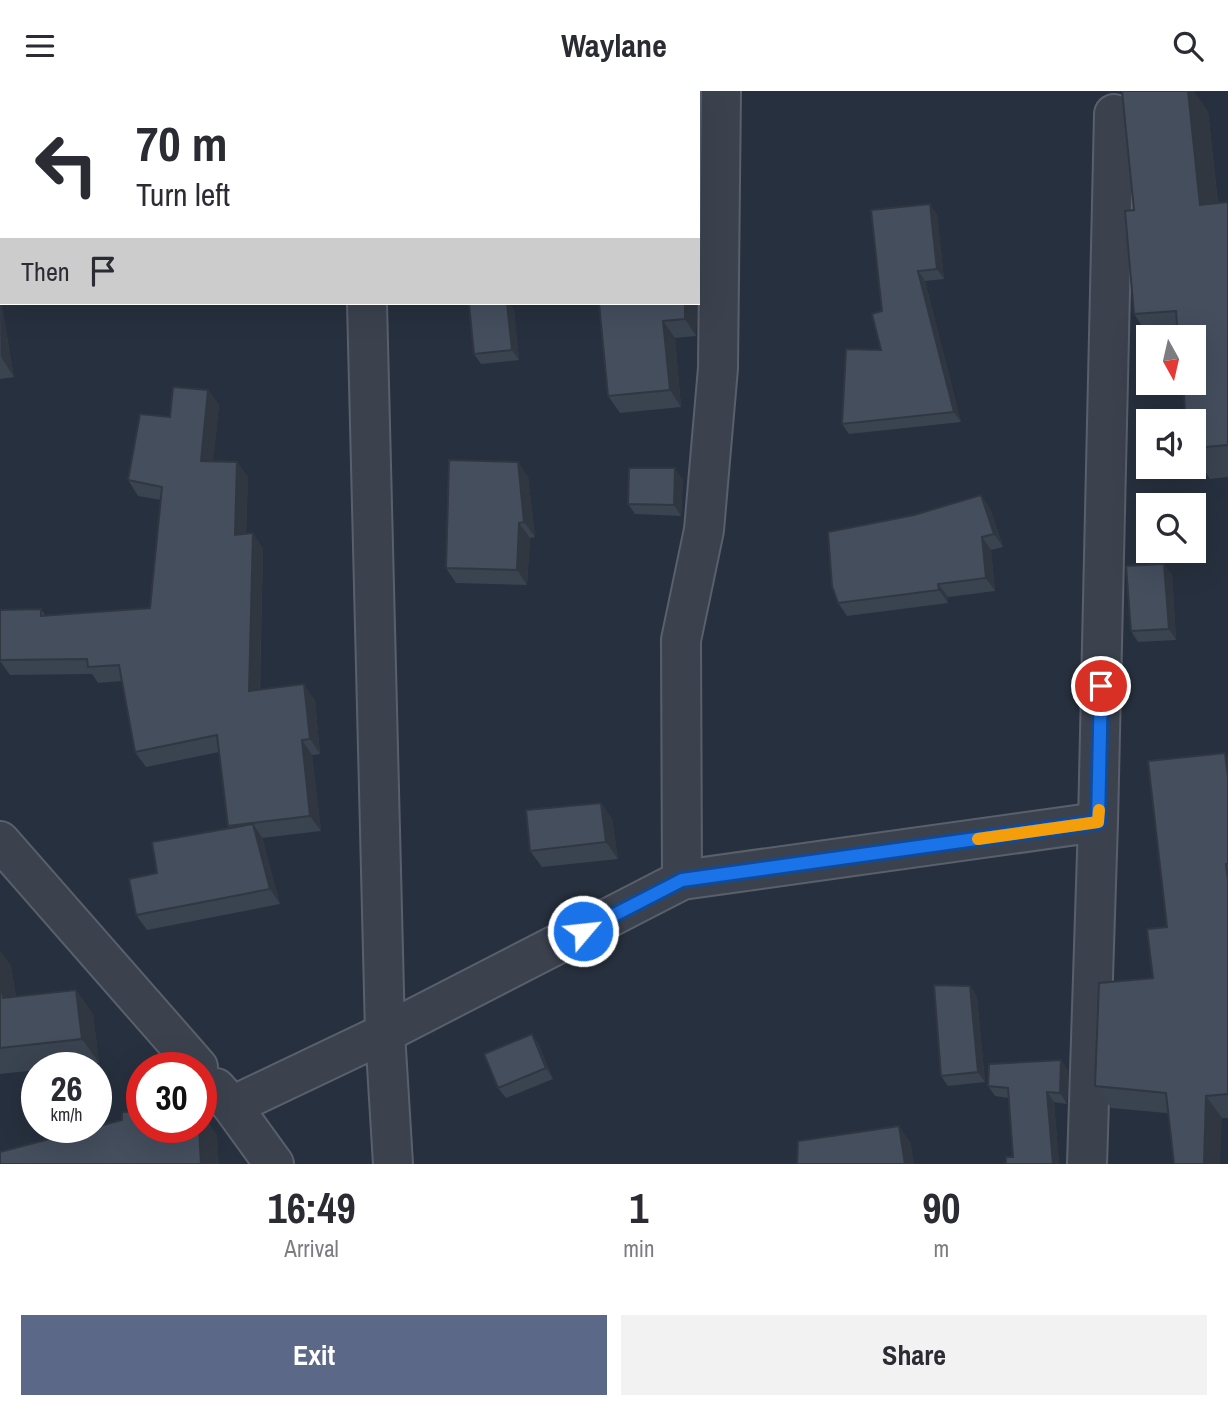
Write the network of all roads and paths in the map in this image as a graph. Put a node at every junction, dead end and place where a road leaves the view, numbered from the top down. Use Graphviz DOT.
graph roads {
  1 [pos="721,91"];
  2 [pos="1114,114"];
  3 [pos="709,197"];
  4 [pos="367,305"];
  5 [pos="1098,822"];
  6 [pos="0,841"];
  7 [pos="682,880"];
  8 [pos="385,1033"];
  9 [pos="185,1052"];
  10 [pos="217,1089"];
  11 [pos="232,1106"];
  12 [pos="274,1164"];
  13 [pos="393,1164"];
  14 [pos="1087,1164"];
  1 -- 3 [label="street"];
  2 -- 5 [label="street"];
  3 -- 7 [label="street"];
  4 -- 8 [label="street"];
  5 -- 7 [label="street"];
  5 -- 14 [label="street"];
  6 -- 9 [label="street"];
  7 -- 8 [label="street"];
  8 -- 11 [label="street"];
  8 -- 13 [label="street"];
  10 -- 11 [label="street"];
  11 -- 12 [label="street"];
}
